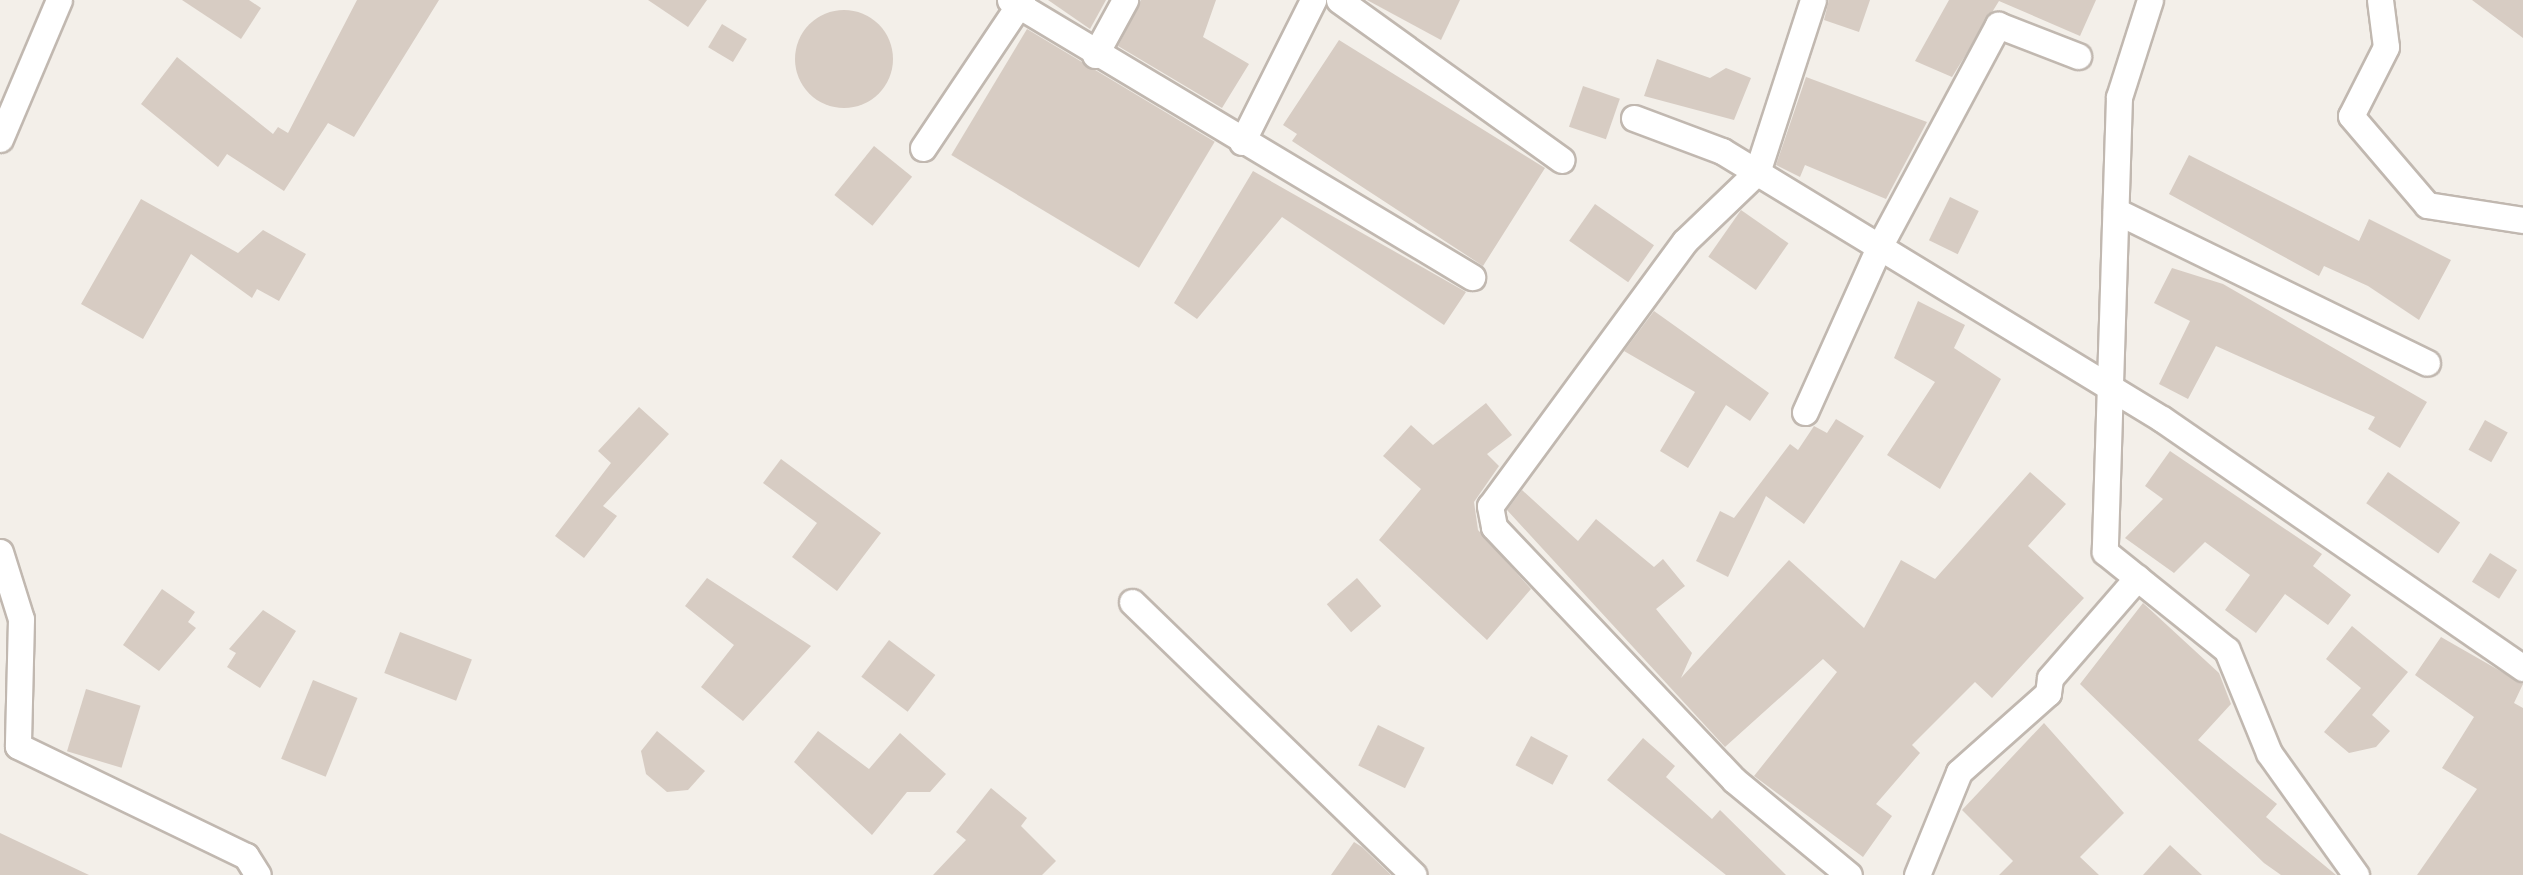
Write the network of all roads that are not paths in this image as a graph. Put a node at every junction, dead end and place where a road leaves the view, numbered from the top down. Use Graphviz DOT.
graph roads {
  1 [pos="59,0"];
  2 [pos="1125,0"];
  3 [pos="1313,0"];
  4 [pos="1340,0"];
  5 [pos="1814,0"];
  6 [pos="2150,0"];
  7 [pos="2380,0"];
  8 [pos="1017,2"];
  9 [pos="1096,55"];
  10 [pos="2078,56"];
  11 [pos="1634,118"];
  12 [pos="0,139"];
  13 [pos="1242,142"];
  14 [pos="924,148"];
  15 [pos="1562,160"];
  16 [pos="1757,172"];
  17 [pos="2116,212"];
  18 [pos="2523,220"];
  19 [pos="1880,245"];
  20 [pos="1472,277"];
  21 [pos="2427,363"];
  22 [pos="2110,392"];
  23 [pos="1805,412"];
  24 [pos="0,552"];
  25 [pos="2137,578"];
  26 [pos="1132,602"];
  27 [pos="2523,668"];
  28 [pos="258,875"];
  29 [pos="1414,875"];
  30 [pos="1848,875"];
  31 [pos="1917,875"];
  32 [pos="2356,875"];
  1 -- 12 [label="street"];
  2 -- 9 [label="street"];
  3 -- 13 [label="street"];
  4 -- 15 [label="street"];
  5 -- 16 [label="street"];
  6 -- 17 [label="street"];
  7 -- 18 [label="street"];
  8 -- 9 [label="street"];
  8 -- 14 [label="street"];
  9 -- 13 [label="street"];
  10 -- 19 [label="street"];
  11 -- 16 [label="street"];
  13 -- 20 [label="street"];
  16 -- 19 [label="street"];
  16 -- 30 [label="street"];
  17 -- 21 [label="street"];
  17 -- 22 [label="street"];
  19 -- 22 [label="street"];
  19 -- 23 [label="street"];
  22 -- 25 [label="street"];
  22 -- 27 [label="street"];
  24 -- 28 [label="street"];
  25 -- 31 [label="street"];
  25 -- 32 [label="street"];
  26 -- 29 [label="street"];
}
